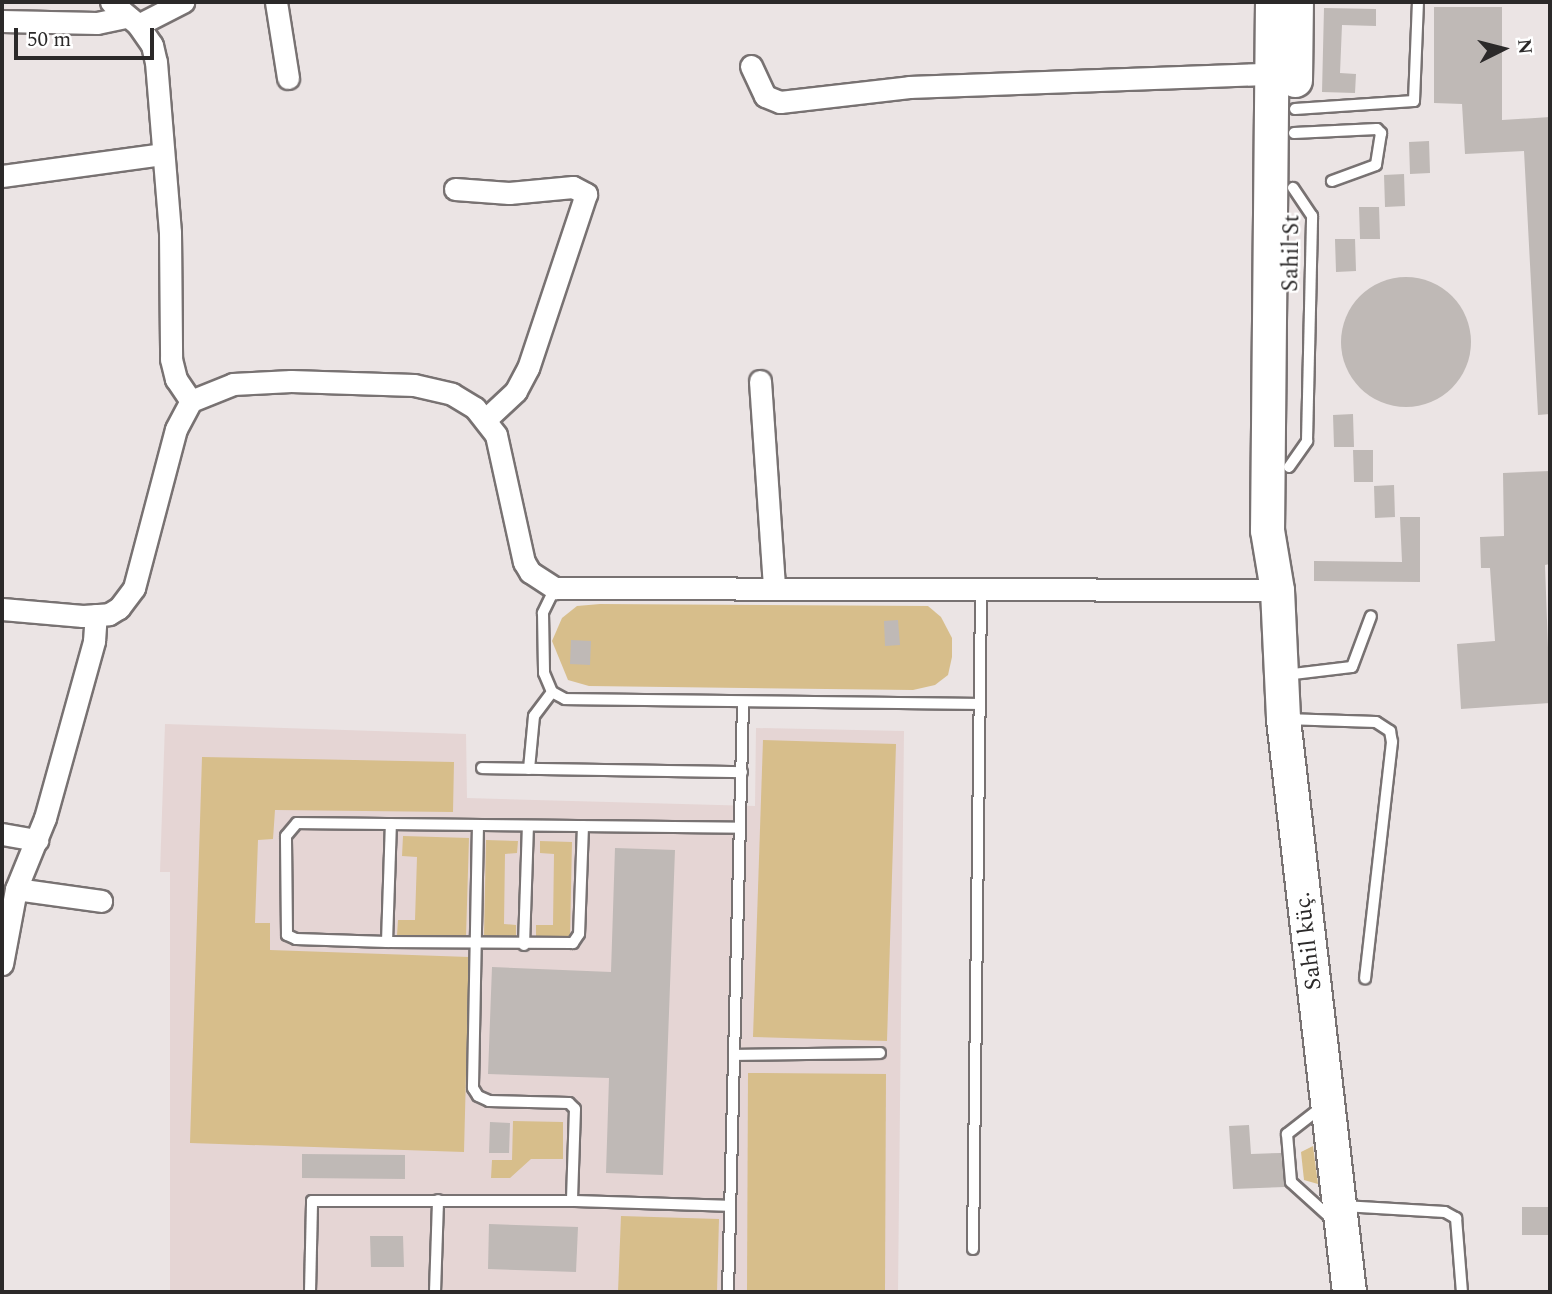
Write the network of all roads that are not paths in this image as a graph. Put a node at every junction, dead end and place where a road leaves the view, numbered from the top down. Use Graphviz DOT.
graph roads {
  1 [pos="183,2"];
  2 [pos="276,2"];
  3 [pos="1272,2"];
  4 [pos="1296,2"];
  5 [pos="1418,2"];
  6 [pos="125,14"];
  7 [pos="2,21"];
  8 [pos="751,66"];
  9 [pos="1272,74"];
  10 [pos="288,78"];
  11 [pos="1294,121"];
  12 [pos="163,154"];
  13 [pos="2,176"];
  14 [pos="1332,181"];
  15 [pos="455,189"];
  16 [pos="761,381"];
  17 [pos="191,401"];
  18 [pos="486,419"];
  19 [pos="774,586"];
  20 [pos="555,588"];
  21 [pos="981,590"];
  22 [pos="1277,590"];
  23 [pos="2,609"];
  24 [pos="96,615"];
  25 [pos="1371,616"];
  26 [pos="1279,676"];
  27 [pos="552,692"];
  28 [pos="743,704"];
  29 [pos="978,704"];
  30 [pos="1283,719"];
  31 [pos="482,768"];
  32 [pos="529,769"];
  33 [pos="742,772"];
  34 [pos="391,824"];
  35 [pos="478,825"];
  36 [pos="528,826"];
  37 [pos="583,826"];
  38 [pos="740,828"];
  39 [pos="2,834"];
  40 [pos="37,840"];
  41 [pos="16,890"];
  42 [pos="101,901"];
  43 [pos="387,942"];
  44 [pos="474,944"];
  45 [pos="524,945"];
  46 [pos="2,964"];
  47 [pos="1365,978"];
  48 [pos="880,1053"];
  49 [pos="734,1055"];
  50 [pos="1328,1102"];
  51 [pos="439,1200"];
  52 [pos="572,1200"];
  53 [pos="730,1206"];
  54 [pos="1341,1217"];
  55 [pos="973,1249"];
  56 [pos="310,1292"];
  57 [pos="435,1292"];
  58 [pos="728,1292"];
  59 [pos="1349,1292"];
  60 [pos="1462,1292"];
  1 -- 6 [label="street"];
  2 -- 10 [label="street"];
  3 -- 9 [label="main road, Sahil St"];
  4 -- 11 [label="main road, Sahil St"];
  5 -- 11 [label="lane"];
  6 -- 7 [label="street"];
  6 -- 12 [label="street"];
  8 -- 9 [label="street"];
  9 -- 22 [label="main road, Sahil St"];
  11 -- 14 [label="lane"];
  11 -- 22 [label="main road, Sahil St"];
  12 -- 13 [label="street"];
  12 -- 17 [label="street"];
  15 -- 18 [label="street"];
  16 -- 19 [label="street"];
  17 -- 18 [label="street"];
  17 -- 24 [label="street"];
  18 -- 20 [label="street"];
  19 -- 20 [label="street"];
  19 -- 21 [label="street"];
  20 -- 27 [label="lane"];
  21 -- 22 [label="street"];
  21 -- 29 [label="lane"];
  22 -- 26 [label="main road, Sahil küç."];
  23 -- 24 [label="street"];
  24 -- 40 [label="street"];
  25 -- 26 [label="lane"];
  26 -- 30 [label="main road, Sahil küç."];
  27 -- 28 [label="lane"];
  27 -- 32 [label="lane"];
  28 -- 29 [label="lane"];
  28 -- 33 [label="lane"];
  29 -- 55 [label="lane"];
  30 -- 47 [label="lane"];
  30 -- 50 [label="main road, Sahil küç."];
  31 -- 32 [label="lane"];
  32 -- 33 [label="lane"];
  33 -- 38 [label="lane"];
  34 -- 35 [label="lane"];
  34 -- 43 [label="lane"];
  34 -- 43 [label="lane"];
  35 -- 36 [label="lane"];
  35 -- 44 [label="lane"];
  36 -- 37 [label="lane"];
  36 -- 45 [label="lane"];
  37 -- 38 [label="lane"];
  37 -- 45 [label="lane"];
  38 -- 49 [label="lane"];
  39 -- 40 [label="street"];
  40 -- 41 [label="street"];
  41 -- 42 [label="street"];
  41 -- 46 [label="street"];
  43 -- 44 [label="lane"];
  44 -- 45 [label="lane"];
  44 -- 52 [label="lane"];
  48 -- 49 [label="lane"];
  49 -- 53 [label="lane"];
  50 -- 54 [label="main road, Sahil küç."];
  50 -- 54 [label="lane"];
  51 -- 52 [label="lane"];
  51 -- 56 [label="lane"];
  51 -- 57 [label="lane"];
  52 -- 53 [label="lane"];
  53 -- 58 [label="lane"];
  54 -- 59 [label="main road, Sahil küç."];
  54 -- 60 [label="lane"];
}
